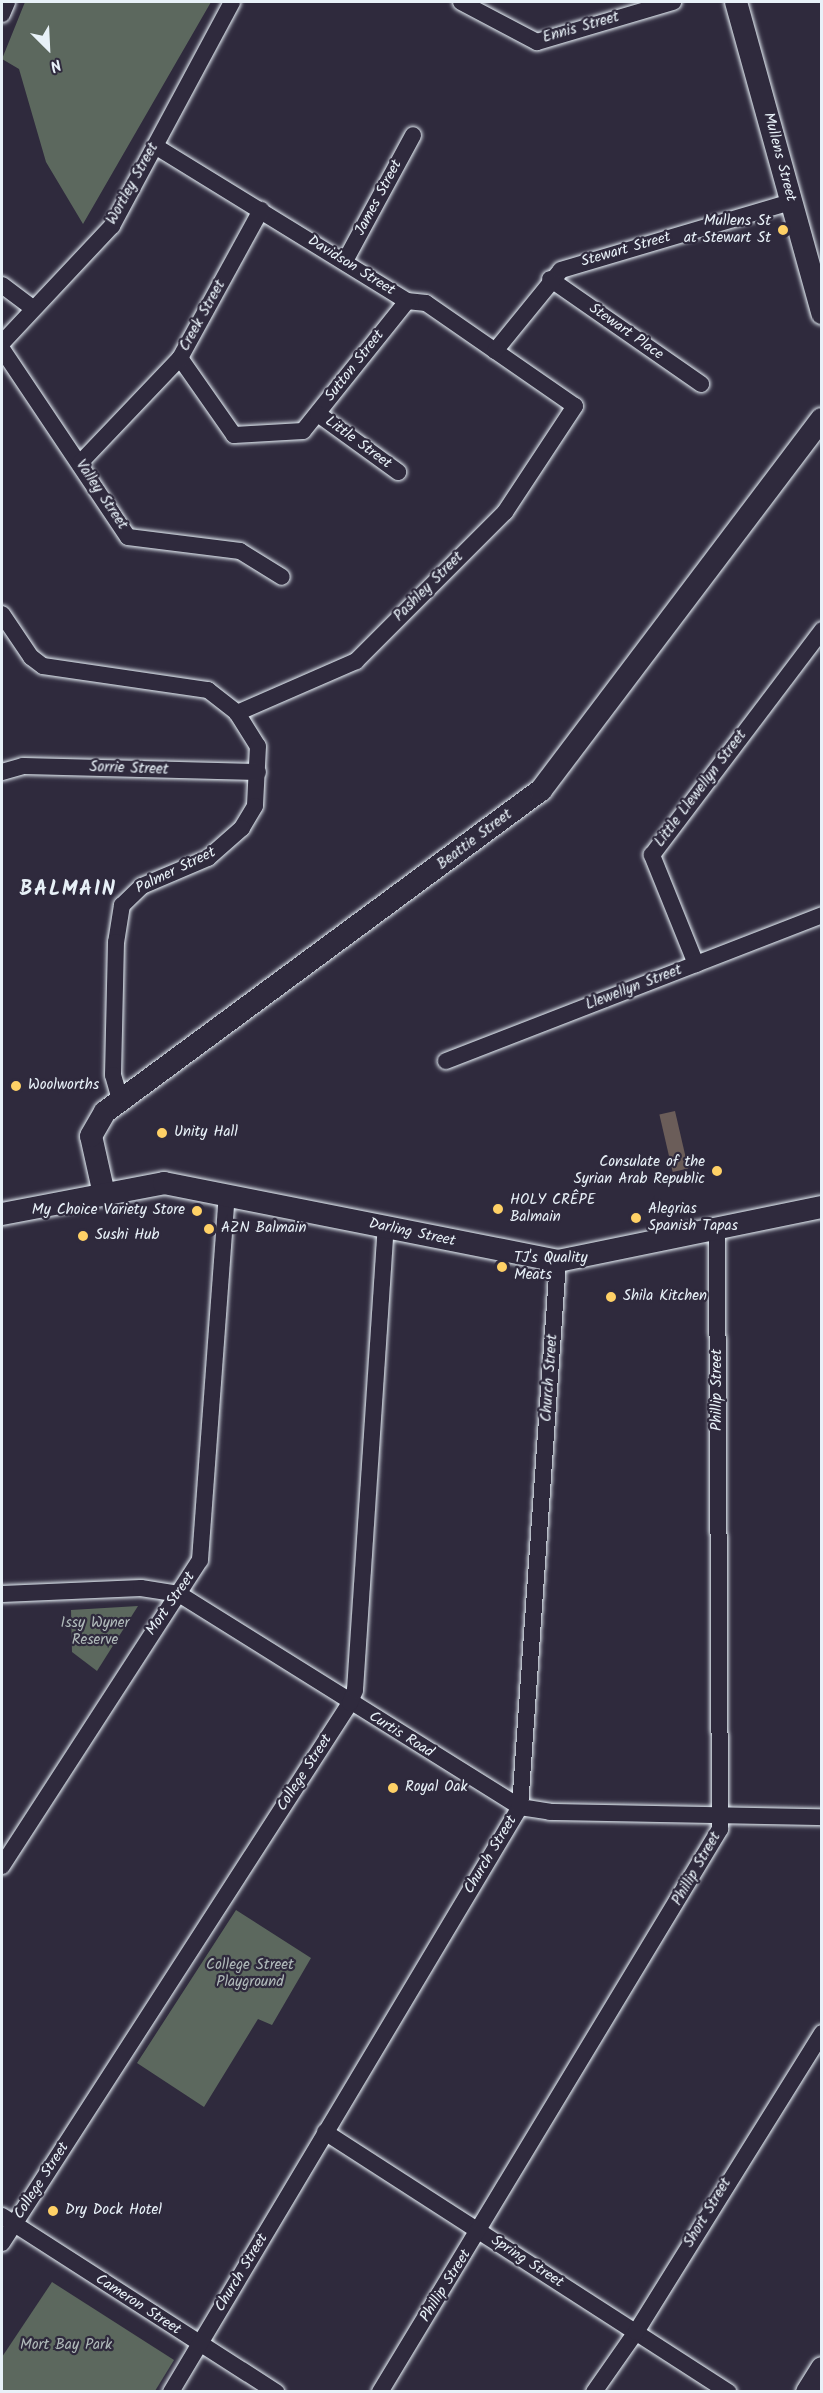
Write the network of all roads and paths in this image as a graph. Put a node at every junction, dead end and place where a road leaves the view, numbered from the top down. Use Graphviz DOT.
graph roads {
  1 [pos="7,2"];
  2 [pos="232,2"];
  3 [pos="461,2"];
  4 [pos="673,2"];
  5 [pos="736,2"];
  6 [pos="2,14"];
  7 [pos="413,135"];
  8 [pos="155,146"];
  9 [pos="791,202"];
  10 [pos="261,210"];
  11 [pos="345,261"];
  12 [pos="550,279"];
  13 [pos="2,285"];
  14 [pos="406,301"];
  15 [pos="33,308"];
  16 [pos="822,313"];
  17 [pos="2,343"];
  18 [pos="2,349"];
  19 [pos="495,351"];
  20 [pos="180,358"];
  21 [pos="702,384"];
  22 [pos="575,406"];
  23 [pos="318,414"];
  24 [pos="822,419"];
  25 [pos="80,463"];
  26 [pos="398,472"];
  27 [pos="282,577"];
  28 [pos="2,614"];
  29 [pos="822,630"];
  30 [pos="237,713"];
  31 [pos="2,772"];
  32 [pos="258,772"];
  33 [pos="822,915"];
  34 [pos="696,964"];
  35 [pos="446,1061"];
  36 [pos="120,1100"];
  37 [pos="104,1194"];
  38 [pos="227,1194"];
  39 [pos="822,1208"];
  40 [pos="2,1214"];
  41 [pos="386,1227"];
  42 [pos="717,1229"];
  43 [pos="558,1261"];
  44 [pos="2,1594"];
  45 [pos="178,1594"];
  46 [pos="350,1703"];
  47 [pos="520,1807"];
  48 [pos="722,1813"];
  49 [pos="822,1817"];
  50 [pos="2,1866"];
  51 [pos="822,2033"];
  52 [pos="325,2132"];
  53 [pos="8,2220"];
  54 [pos="480,2232"];
  55 [pos="2,2243"];
  56 [pos="636,2332"];
  57 [pos="200,2343"];
  58 [pos="822,2368"];
  59 [pos="171,2391"];
  60 [pos="276,2391"];
  61 [pos="380,2391"];
  62 [pos="594,2391"];
  63 [pos="728,2391"];
  64 [pos="807,2391"];
  1 -- 6 [label="street"];
  2 -- 8 [label="street, Wortley Street"];
  3 -- 4 [label="street, Ennis Street"];
  5 -- 9 [label="street, Mullens Street"];
  7 -- 11 [label="street, James Street"];
  8 -- 10 [label="street, Davidson Street"];
  8 -- 15 [label="street, Wortley Street"];
  9 -- 12 [label="street, Stewart Street"];
  9 -- 16 [label="street, Mullens Street"];
  10 -- 11 [label="street, Davidson Street"];
  10 -- 20 [label="street, Creek Street"];
  11 -- 14 [label="street, Davidson Street"];
  12 -- 19 [label="street, Stewart Street"];
  12 -- 21 [label="street, Stewart Place"];
  13 -- 15 [label="street"];
  14 -- 19 [label="street, Davidson Street"];
  14 -- 23 [label="street, Sutton Street"];
  15 -- 17 [label="street, Wortley Street"];
  18 -- 25 [label="street, Valley Street"];
  19 -- 22 [label="street, Davidson Street"];
  20 -- 23 [label="street, Sutton Street"];
  20 -- 25 [label="street, Creek Street"];
  22 -- 30 [label="street, Pashley Street"];
  23 -- 26 [label="street, Little Street"];
  24 -- 36 [label="street, Beattie Street"];
  25 -- 27 [label="street, Valley Street"];
  28 -- 30 [label="street, Palmer Street"];
  29 -- 34 [label="street, Little Llewellyn Street"];
  30 -- 32 [label="street, Palmer Street"];
  31 -- 32 [label="street, Sorrie Street"];
  32 -- 36 [label="street, Palmer Street"];
  33 -- 34 [label="street, Llewellyn Street"];
  34 -- 35 [label="street, Llewellyn Street"];
  36 -- 37 [label="street, Beattie Street"];
  37 -- 38 [label="street, Darling Street"];
  37 -- 40 [label="street, Darling Street"];
  38 -- 41 [label="street, Darling Street"];
  38 -- 45 [label="street, Mort Street"];
  39 -- 42 [label="street, Darling Street"];
  41 -- 43 [label="street, Darling Street"];
  41 -- 46 [label="street, College Street"];
  42 -- 43 [label="street, Darling Street"];
  42 -- 48 [label="street, Phillip Street"];
  43 -- 47 [label="street, Church Street"];
  44 -- 45 [label="street, Curtis Road"];
  45 -- 46 [label="street, Curtis Road"];
  45 -- 50 [label="street, Mort Street"];
  46 -- 47 [label="street, Curtis Road"];
  46 -- 53 [label="street, College Street"];
  47 -- 48 [label="street, Curtis Road"];
  47 -- 52 [label="street, Church Street"];
  48 -- 49 [label="street, Curtis Road"];
  48 -- 54 [label="street, Phillip Street"];
  51 -- 56 [label="street, Short Street"];
  52 -- 54 [label="street, Spring Street"];
  52 -- 57 [label="street, Church Street"];
  53 -- 55 [label="street, College Street"];
  53 -- 57 [label="street, Cameron Street"];
  54 -- 56 [label="street, Spring Street"];
  54 -- 61 [label="street, Phillip Street"];
  56 -- 62 [label="street, Short Street"];
  56 -- 63 [label="street, Spring Street"];
  57 -- 59 [label="street, Church Street"];
  57 -- 60 [label="street, Cameron Street"];
  58 -- 64 [label="street"];
}
